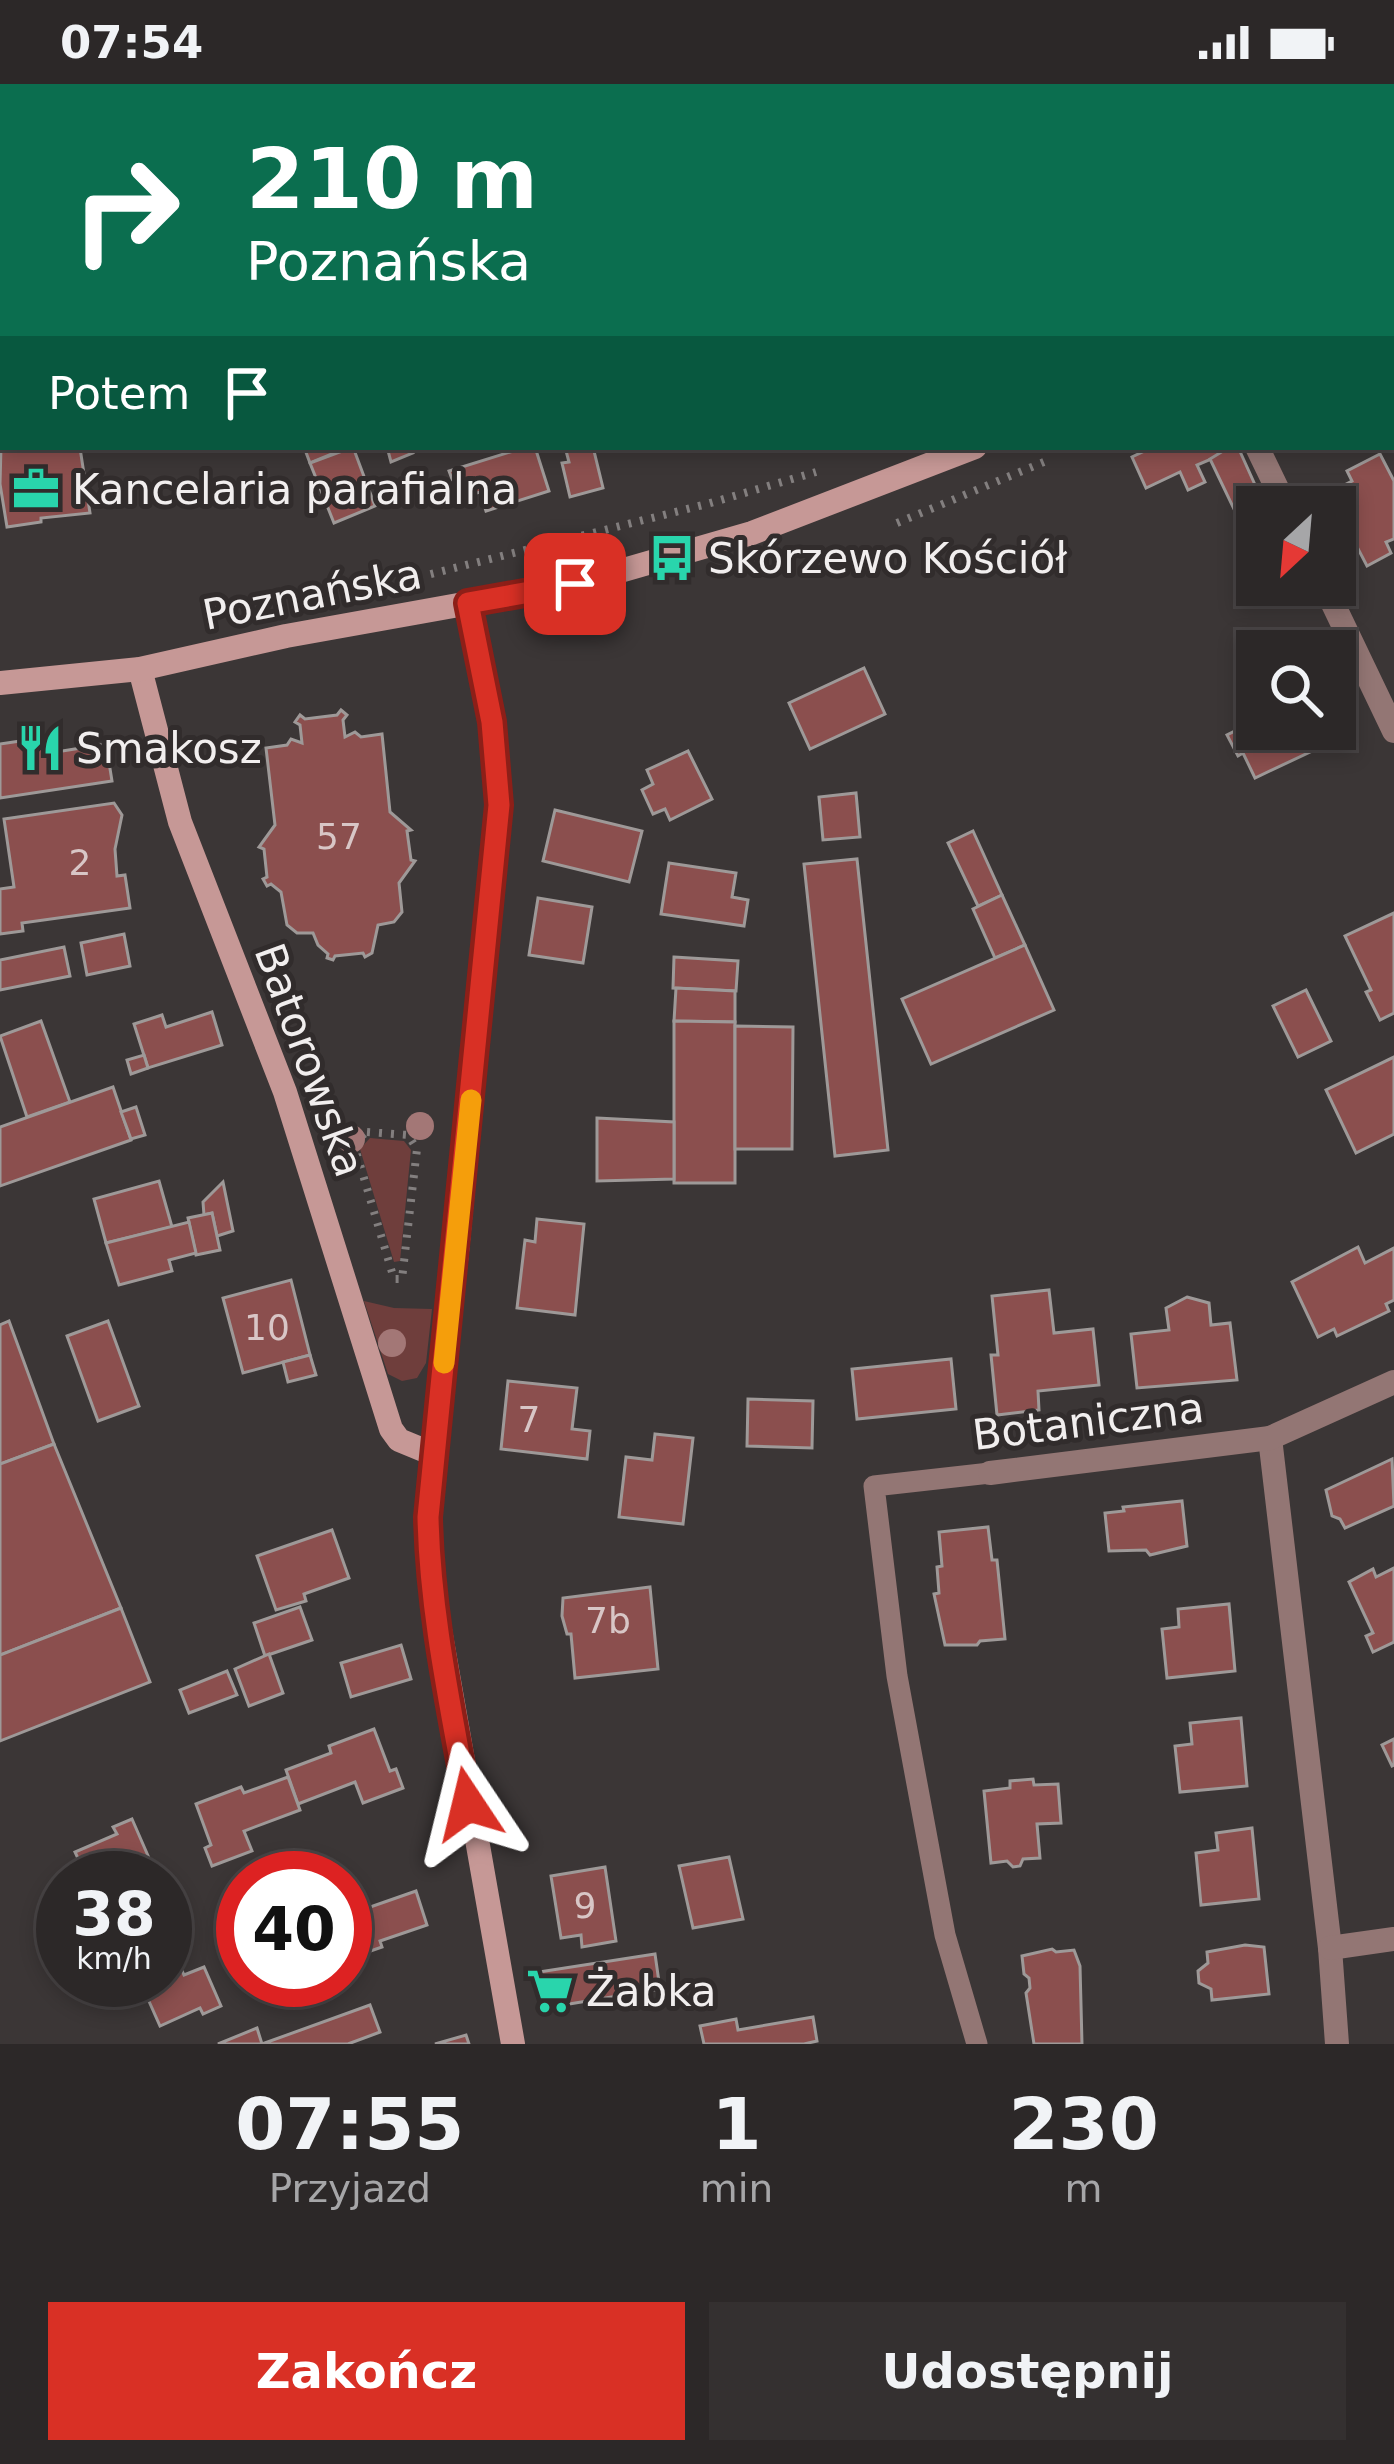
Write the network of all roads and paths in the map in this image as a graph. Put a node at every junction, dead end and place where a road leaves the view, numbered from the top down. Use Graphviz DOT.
graph roads {
  1 [pos="968,450"];
  2 [pos="1258,450"];
  3 [pos="1051,458"];
  4 [pos="824,469"];
  5 [pos="1276,486"];
  6 [pos="897,523"];
  7 [pos="610,529"];
  8 [pos="468,603"];
  9 [pos="1334,606"];
  10 [pos="140,669"];
  11 [pos="0,682"];
  12 [pos="1394,730"];
  13 [pos="297,1029"];
  14 [pos="316,1058"];
  15 [pos="327,1106"];
  16 [pos="359,1138"];
  17 [pos="1394,1382"];
  18 [pos="1270,1438"];
  19 [pos="434,1454"];
  20 [pos="990,1473"];
  21 [pos="1394,1939"];
  22 [pos="1330,1948"];
  23 [pos="514,2044"];
  24 [pos="977,2044"];
  25 [pos="1337,2044"];
  1 -- 8 [label="street, Poznańska"];
  2 -- 5 [label="street"];
  3 -- 6 [label="path"];
  4 -- 7 [label="path"];
  8 -- 10 [label="street, Poznańska"];
  8 -- 19 [label="street"];
  9 -- 12 [label="street"];
  10 -- 11 [label="street, Poznańska"];
  10 -- 19 [label="street, Batorowska"];
  13 -- 14 [label="path"];
  15 -- 16 [label="path"];
  16 -- 16 [label="path"];
  17 -- 18 [label="street, Botaniczna"];
  18 -- 20 [label="street, Botaniczna"];
  18 -- 22 [label="street"];
  19 -- 23 [label="street"];
  20 -- 24 [label="lane, Botaniczna"];
  21 -- 22 [label="street"];
  22 -- 25 [label="street"];
}
